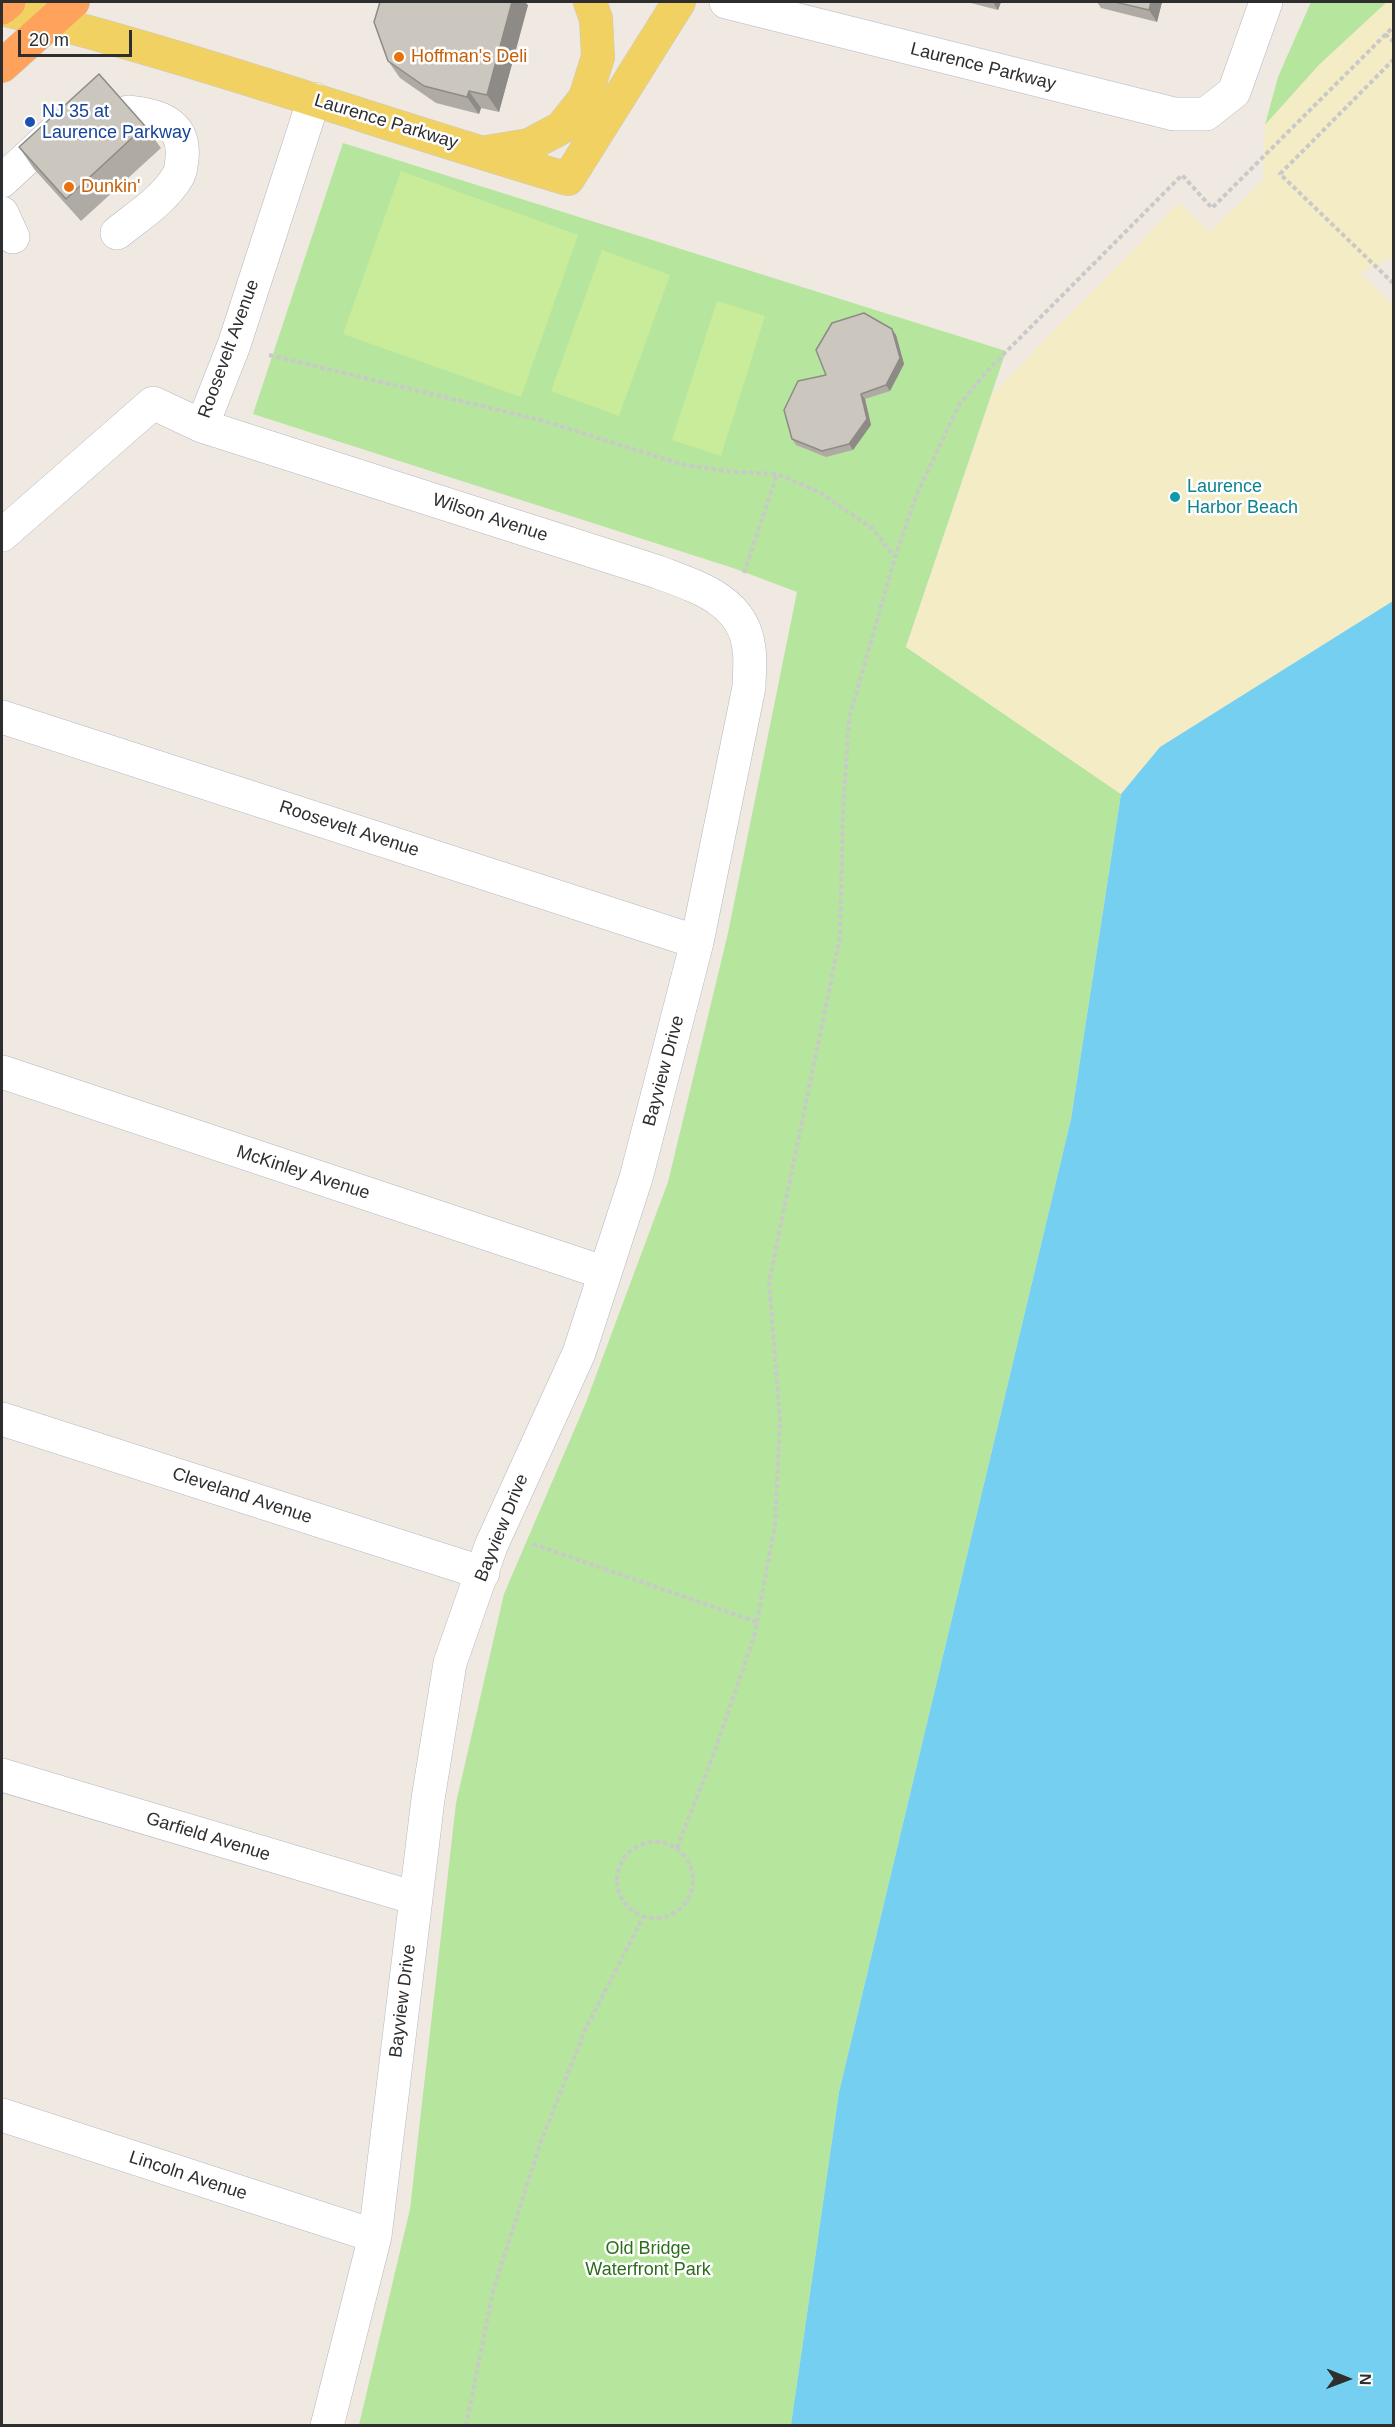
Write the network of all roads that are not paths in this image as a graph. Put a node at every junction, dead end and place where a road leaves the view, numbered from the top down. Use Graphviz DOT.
graph roads {
  1 [pos="9,2"];
  2 [pos="590,2"];
  3 [pos="679,2"];
  4 [pos="726,2"];
  5 [pos="1266,2"];
  6 [pos="2,9"];
  7 [pos="62,11"];
  8 [pos="2,66"];
  9 [pos="314,99"];
  10 [pos="87,112"];
  11 [pos="128,112"];
  12 [pos="482,152"];
  13 [pos="2,182"];
  14 [pos="117,233"];
  15 [pos="202,426"];
  16 [pos="2,535"];
  17 [pos="749,648"];
  18 [pos="2,717"];
  19 [pos="697,942"];
  20 [pos="2,1072"];
  21 [pos="605,1274"];
  22 [pos="2,1419"];
  23 [pos="483,1573"];
  24 [pos="2,1775"];
  25 [pos="415,1898"];
  26 [pos="2,2115"];
  27 [pos="375,2236"];
  28 [pos="327,2426"];
  1 -- 6 [label="highway"];
  2 -- 12 [label="main road"];
  3 -- 12 [label="main road, Laurence Parkway"];
  4 -- 5 [label="street, Laurence Parkway"];
  6 -- 7 [label="main road, Laurence Parkway"];
  7 -- 8 [label="highway"];
  7 -- 9 [label="main road, Laurence Parkway"];
  9 -- 12 [label="main road, Laurence Parkway"];
  9 -- 15 [label="street, Roosevelt Avenue"];
  10 -- 13 [label="street"];
  11 -- 14 [label="street"];
  15 -- 16 [label="street, Roosevelt Avenue"];
  15 -- 17 [label="street, Wilson Avenue"];
  17 -- 19 [label="street, Bayview Drive"];
  18 -- 19 [label="street, Roosevelt Avenue"];
  19 -- 21 [label="street, Bayview Drive"];
  20 -- 21 [label="street, McKinley Avenue"];
  21 -- 23 [label="street, Bayview Drive"];
  22 -- 23 [label="street, Cleveland Avenue"];
  23 -- 25 [label="street, Bayview Drive"];
  24 -- 25 [label="street, Garfield Avenue"];
  25 -- 27 [label="street, Bayview Drive"];
  26 -- 27 [label="street, Lincoln Avenue"];
  27 -- 28 [label="street, Bayview Drive"];
}
